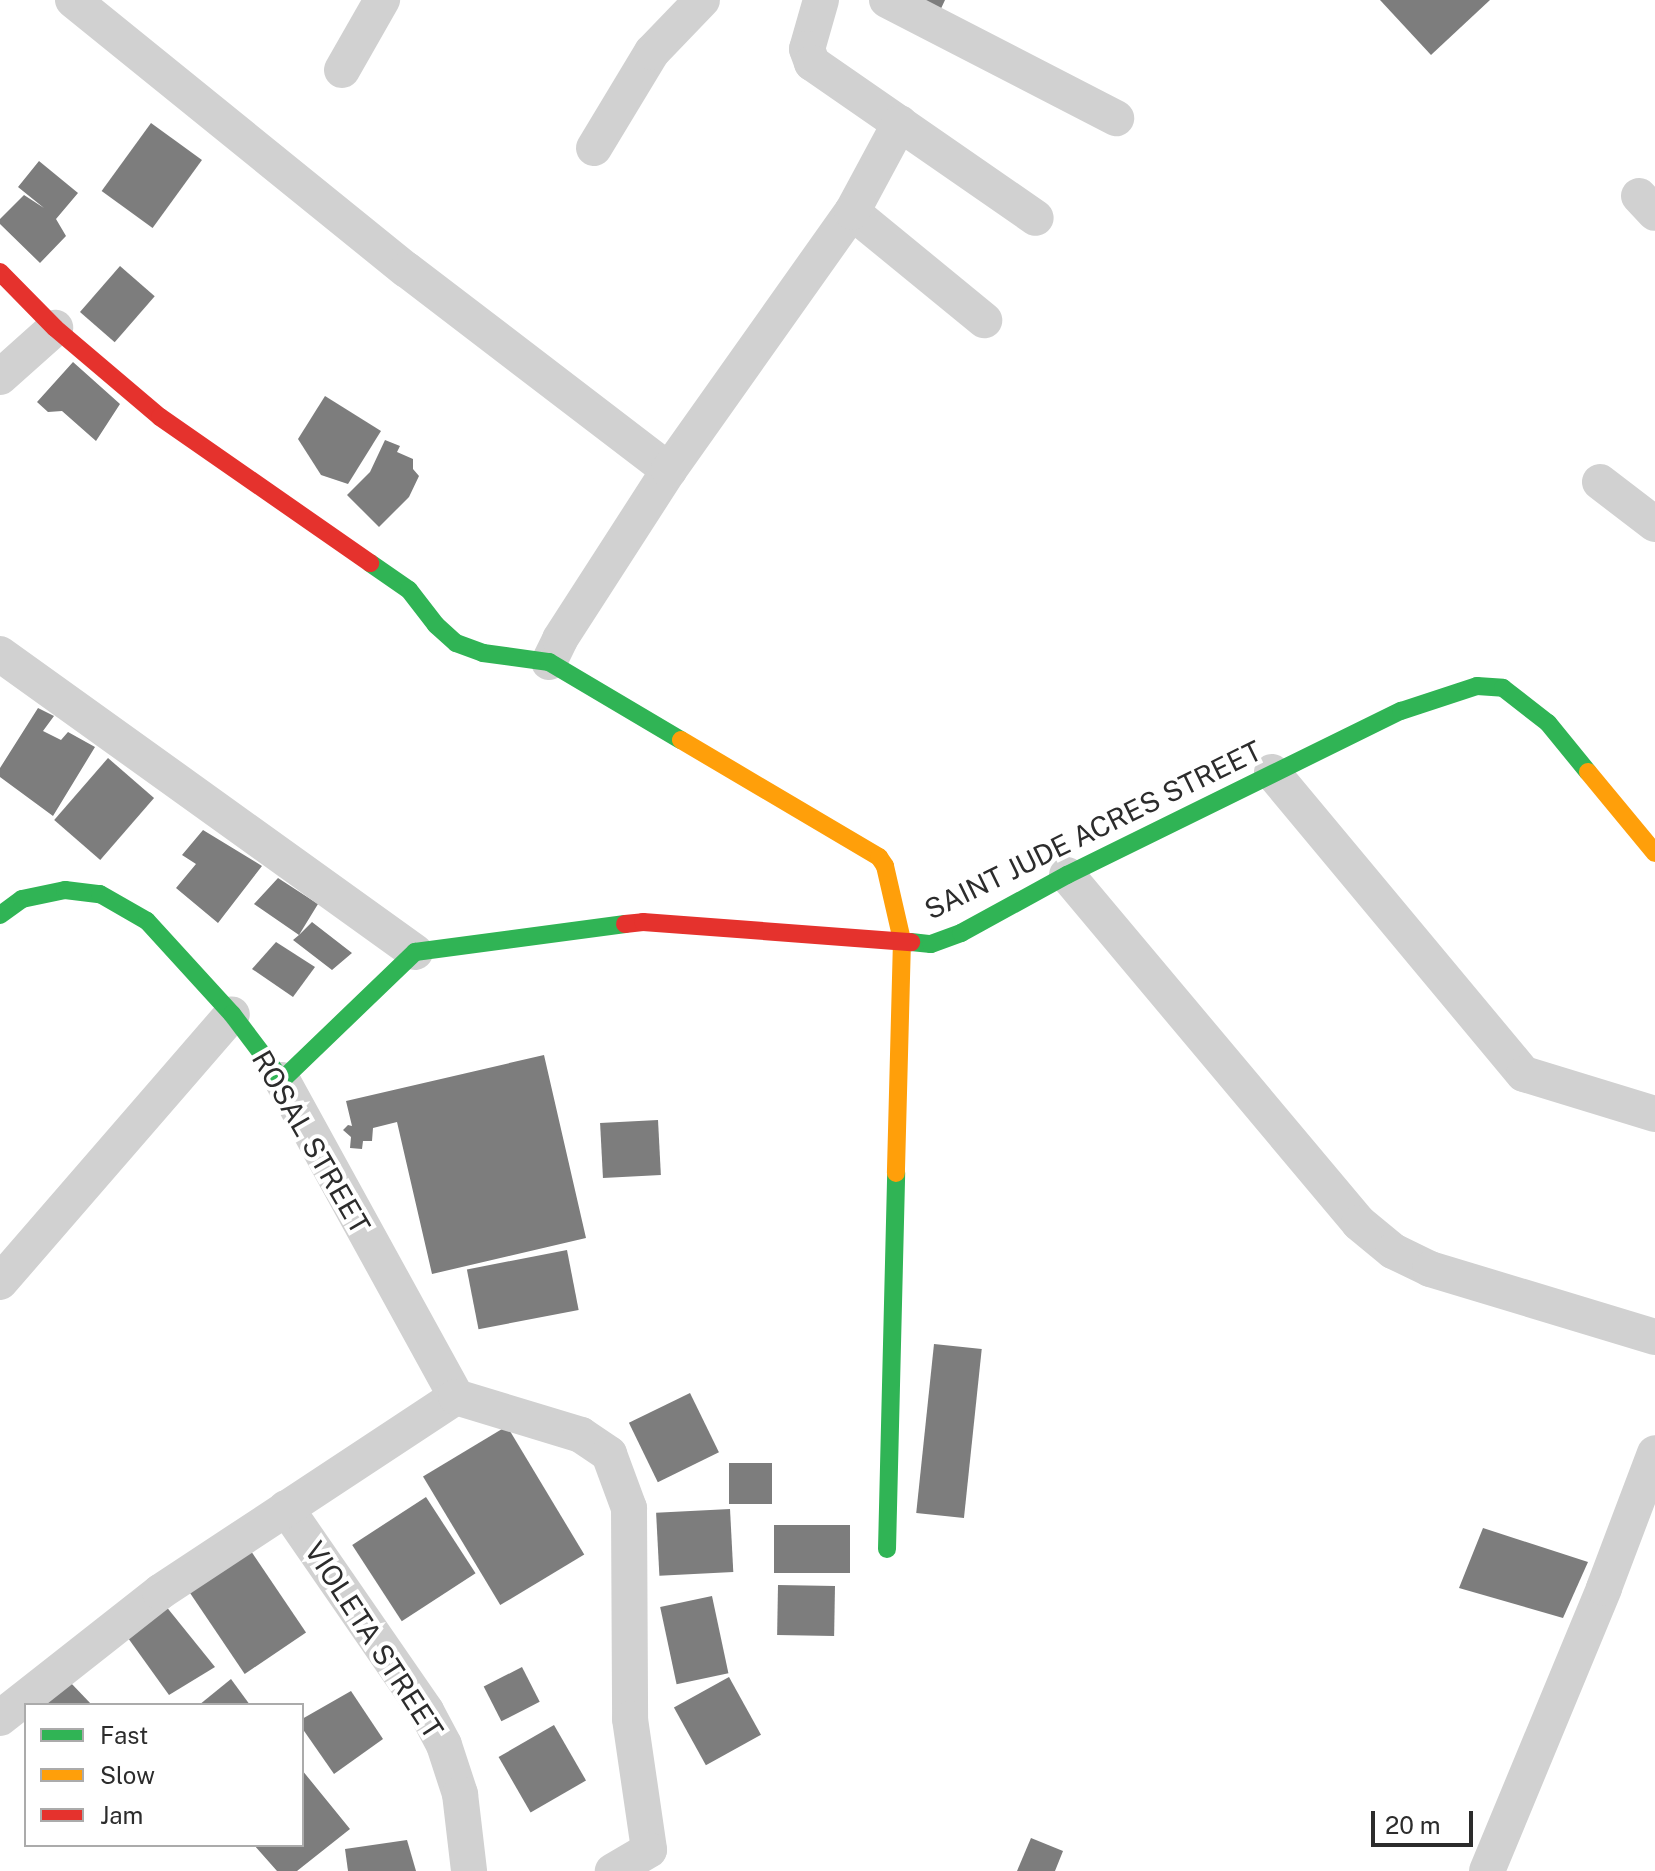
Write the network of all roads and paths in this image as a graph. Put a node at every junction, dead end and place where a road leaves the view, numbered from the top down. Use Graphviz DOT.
graph roads {
  1 [pos="73,0"];
  2 [pos="382,0"];
  3 [pos="702,0"];
  4 [pos="821,0"];
  5 [pos="887,0"];
  6 [pos="342,70"];
  7 [pos="1116,118"];
  8 [pos="900,123"];
  9 [pos="594,148"];
  10 [pos="852,212"];
  11 [pos="1036,218"];
  12 [pos="0,272"];
  13 [pos="984,320"];
  14 [pos="55,328"];
  15 [pos="0,377"];
  16 [pos="669,470"];
  17 [pos="1600,482"];
  18 [pos="1655,524"];
  19 [pos="0,654"];
  20 [pos="549,662"];
  21 [pos="1272,772"];
  22 [pos="1655,853"];
  23 [pos="1067,875"];
  24 [pos="0,915"];
  25 [pos="902,940"];
  26 [pos="415,952"];
  27 [pos="232,1014"];
  28 [pos="282,1080"];
  29 [pos="1655,1114"];
  30 [pos="0,1282"];
  31 [pos="1655,1337"];
  32 [pos="456,1397"];
  33 [pos="1655,1453"];
  34 [pos="286,1508"];
  35 [pos="887,1549"];
  36 [pos="0,1718"];
  37 [pos="469,1871"];
  38 [pos="613,1871"];
  39 [pos="1487,1871"];
  1 -- 16 [label="street"];
  2 -- 6 [label="street"];
  3 -- 9 [label="street"];
  4 -- 8 [label="street"];
  5 -- 7 [label="street"];
  8 -- 10 [label="street"];
  8 -- 11 [label="street"];
  10 -- 13 [label="street"];
  10 -- 16 [label="street"];
  12 -- 14 [label="street"];
  14 -- 15 [label="street"];
  14 -- 20 [label="street"];
  16 -- 20 [label="street"];
  17 -- 18 [label="street"];
  19 -- 26 [label="street"];
  20 -- 25 [label="street"];
  21 -- 22 [label="street, SAINT JUDE ACRES STREET"];
  21 -- 23 [label="street, SAINT JUDE ACRES STREET"];
  21 -- 29 [label="street"];
  23 -- 25 [label="street, SAINT JUDE ACRES STREET"];
  23 -- 31 [label="street"];
  24 -- 27 [label="street, ROSAL STREET"];
  25 -- 26 [label="street, SAINT JUDE ACRES STREET"];
  25 -- 35 [label="street"];
  26 -- 28 [label="street"];
  27 -- 28 [label="street, ROSAL STREET"];
  27 -- 30 [label="street"];
  28 -- 32 [label="street, ROSAL STREET"];
  32 -- 34 [label="street"];
  32 -- 38 [label="street"];
  33 -- 39 [label="street"];
  34 -- 36 [label="street"];
  34 -- 37 [label="street, VIOLETA STREET"];
}
